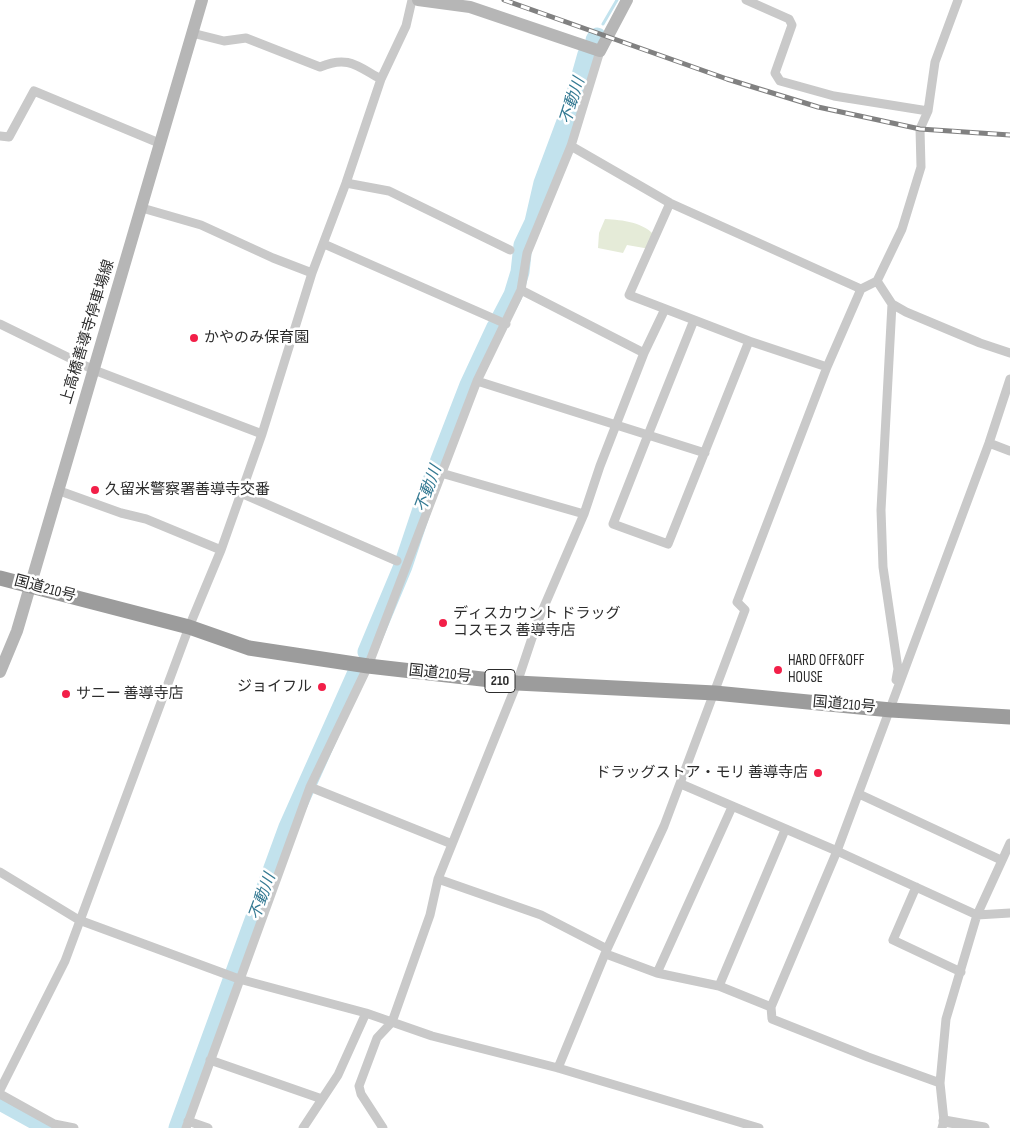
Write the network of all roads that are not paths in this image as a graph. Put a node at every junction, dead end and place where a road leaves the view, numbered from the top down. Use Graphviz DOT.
graph roads {
  1 [pos="202,0"];
  2 [pos="412,0"];
  3 [pos="418,0"];
  4 [pos="627,0"];
  5 [pos="746,0"];
  6 [pos="958,0"];
  7 [pos="192,33"];
  8 [pos="600,51"];
  9 [pos="381,79"];
  10 [pos="928,111"];
  11 [pos="0,136"];
  12 [pos="159,143"];
  13 [pos="571,146"];
  14 [pos="346,183"];
  15 [pos="670,203"];
  16 [pos="142,208"];
  17 [pos="324,244"];
  18 [pos="510,250"];
  19 [pos="312,273"];
  20 [pos="877,281"];
  21 [pos="861,289"];
  22 [pos="521,290"];
  23 [pos="892,304"];
  24 [pos="665,309"];
  25 [pos="694,320"];
  26 [pos="0,324"];
  27 [pos="506,324"];
  28 [pos="749,341"];
  29 [pos="644,353"];
  30 [pos="1010,353"];
  31 [pos="828,366"];
  32 [pos="94,370"];
  33 [pos="1010,379"];
  34 [pos="477,381"];
  35 [pos="616,425"];
  36 [pos="262,434"];
  37 [pos="648,435"];
  38 [pos="989,443"];
  39 [pos="1010,451"];
  40 [pos="705,453"];
  41 [pos="441,473"];
  42 [pos="57,490"];
  43 [pos="241,493"];
  44 [pos="584,514"];
  45 [pos="221,550"];
  46 [pos="397,561"];
  47 [pos="0,578"];
  48 [pos="29,584"];
  49 [pos="189,627"];
  50 [pos="368,666"];
  51 [pos="0,672"];
  52 [pos="518,682"];
  53 [pos="715,693"];
  54 [pos="891,710"];
  55 [pos="1010,717"];
  56 [pos="681,784"];
  57 [pos="310,787"];
  58 [pos="859,794"];
  59 [pos="732,807"];
  60 [pos="785,830"];
  61 [pos="452,844"];
  62 [pos="1010,844"];
  63 [pos="837,851"];
  64 [pos="1001,860"];
  65 [pos="0,872"];
  66 [pos="438,879"];
  67 [pos="916,887"];
  68 [pos="1010,913"];
  69 [pos="977,915"];
  70 [pos="79,920"];
  71 [pos="606,952"];
  72 [pos="961,972"];
  73 [pos="657,973"];
  74 [pos="235,977"];
  75 [pos="719,986"];
  76 [pos="771,1006"];
  77 [pos="366,1014"];
  78 [pos="392,1022"];
  79 [pos="210,1060"];
  80 [pos="558,1068"];
  81 [pos="940,1083"];
  82 [pos="0,1090"];
  83 [pos="0,1094"];
  84 [pos="322,1099"];
  85 [pos="187,1124"];
  86 [pos="943,1125"];
  87 [pos="74,1128"];
  88 [pos="208,1128"];
  89 [pos="303,1128"];
  90 [pos="383,1128"];
  91 [pos="759,1128"];
  92 [pos="984,1128"];
  1 -- 7 [label="main road, 上高橋善導寺停車場線"];
  2 -- 9 [label="street"];
  3 -- 8 [label="main road"];
  4 -- 8 [label="main road"];
  5 -- 10 [label="street"];
  6 -- 10 [label="street"];
  7 -- 9 [label="street"];
  7 -- 12 [label="main road, 上高橋善導寺停車場線"];
  8 -- 13 [label="street"];
  9 -- 14 [label="street"];
  10 -- 20 [label="street"];
  11 -- 12 [label="street"];
  12 -- 16 [label="main road, 上高橋善導寺停車場線"];
  13 -- 15 [label="street"];
  13 -- 22 [label="street"];
  14 -- 17 [label="street"];
  14 -- 18 [label="street"];
  15 -- 21 [label="street"];
  15 -- 24 [label="street"];
  16 -- 19 [label="street"];
  16 -- 32 [label="main road, 上高橋善導寺停車場線"];
  17 -- 19 [label="street"];
  17 -- 27 [label="street"];
  19 -- 36 [label="street"];
  20 -- 21 [label="street"];
  20 -- 23 [label="street"];
  21 -- 31 [label="street"];
  22 -- 27 [label="street"];
  22 -- 29 [label="street"];
  23 -- 30 [label="street"];
  23 -- 54 [label="street"];
  24 -- 25 [label="street"];
  24 -- 29 [label="street"];
  25 -- 28 [label="street"];
  25 -- 37 [label="street"];
  26 -- 32 [label="street"];
  27 -- 34 [label="street"];
  28 -- 31 [label="street"];
  28 -- 40 [label="street"];
  29 -- 35 [label="street"];
  31 -- 53 [label="street"];
  32 -- 36 [label="street"];
  32 -- 42 [label="main road, 上高橋善導寺停車場線"];
  33 -- 38 [label="street"];
  34 -- 35 [label="street"];
  34 -- 41 [label="street"];
  35 -- 37 [label="street"];
  35 -- 44 [label="street"];
  36 -- 43 [label="street"];
  37 -- 40 [label="street"];
  37 -- 40 [label="street"];
  38 -- 39 [label="street"];
  38 -- 54 [label="street"];
  41 -- 44 [label="street"];
  41 -- 50 [label="street"];
  42 -- 45 [label="street"];
  42 -- 48 [label="main road, 上高橋善導寺停車場線"];
  43 -- 45 [label="street"];
  43 -- 46 [label="street"];
  44 -- 52 [label="street"];
  45 -- 49 [label="street"];
  47 -- 48 [label="highway, 国道210号 / 210"];
  48 -- 49 [label="highway, 国道210号 / 210"];
  48 -- 51 [label="main road, 上高橋善導寺停車場線"];
  49 -- 50 [label="highway, 国道210号 / 210"];
  49 -- 70 [label="street"];
  50 -- 52 [label="highway, 国道210号 / 210"];
  50 -- 57 [label="street"];
  52 -- 53 [label="highway, 国道210号 / 210"];
  52 -- 61 [label="street"];
  53 -- 54 [label="highway, 国道210号 / 210"];
  53 -- 56 [label="street"];
  54 -- 55 [label="highway, 国道210号 / 210"];
  54 -- 58 [label="street"];
  56 -- 59 [label="street"];
  56 -- 71 [label="street"];
  57 -- 61 [label="street"];
  57 -- 74 [label="street"];
  58 -- 63 [label="street"];
  58 -- 64 [label="street"];
  59 -- 60 [label="street"];
  59 -- 73 [label="street"];
  60 -- 63 [label="street"];
  60 -- 75 [label="street"];
  61 -- 66 [label="street"];
  62 -- 64 [label="street"];
  63 -- 67 [label="street"];
  63 -- 76 [label="street"];
  64 -- 69 [label="street"];
  65 -- 70 [label="street"];
  66 -- 71 [label="street"];
  66 -- 78 [label="street"];
  67 -- 69 [label="street"];
  67 -- 72 [label="street"];
  68 -- 69 [label="street"];
  69 -- 72 [label="street"];
  70 -- 74 [label="street"];
  70 -- 82 [label="street"];
  71 -- 73 [label="street"];
  71 -- 80 [label="street"];
  72 -- 81 [label="street"];
  73 -- 75 [label="street"];
  74 -- 77 [label="street"];
  74 -- 79 [label="street"];
  75 -- 76 [label="street"];
  76 -- 81 [label="street"];
  77 -- 78 [label="street"];
  77 -- 84 [label="street"];
  78 -- 80 [label="street"];
  78 -- 90 [label="street"];
  79 -- 84 [label="street"];
  79 -- 85 [label="street"];
  80 -- 91 [label="street"];
  81 -- 86 [label="street"];
  83 -- 87 [label="street"];
  84 -- 89 [label="street"];
  85 -- 88 [label="street"];
  86 -- 92 [label="street"];
}
